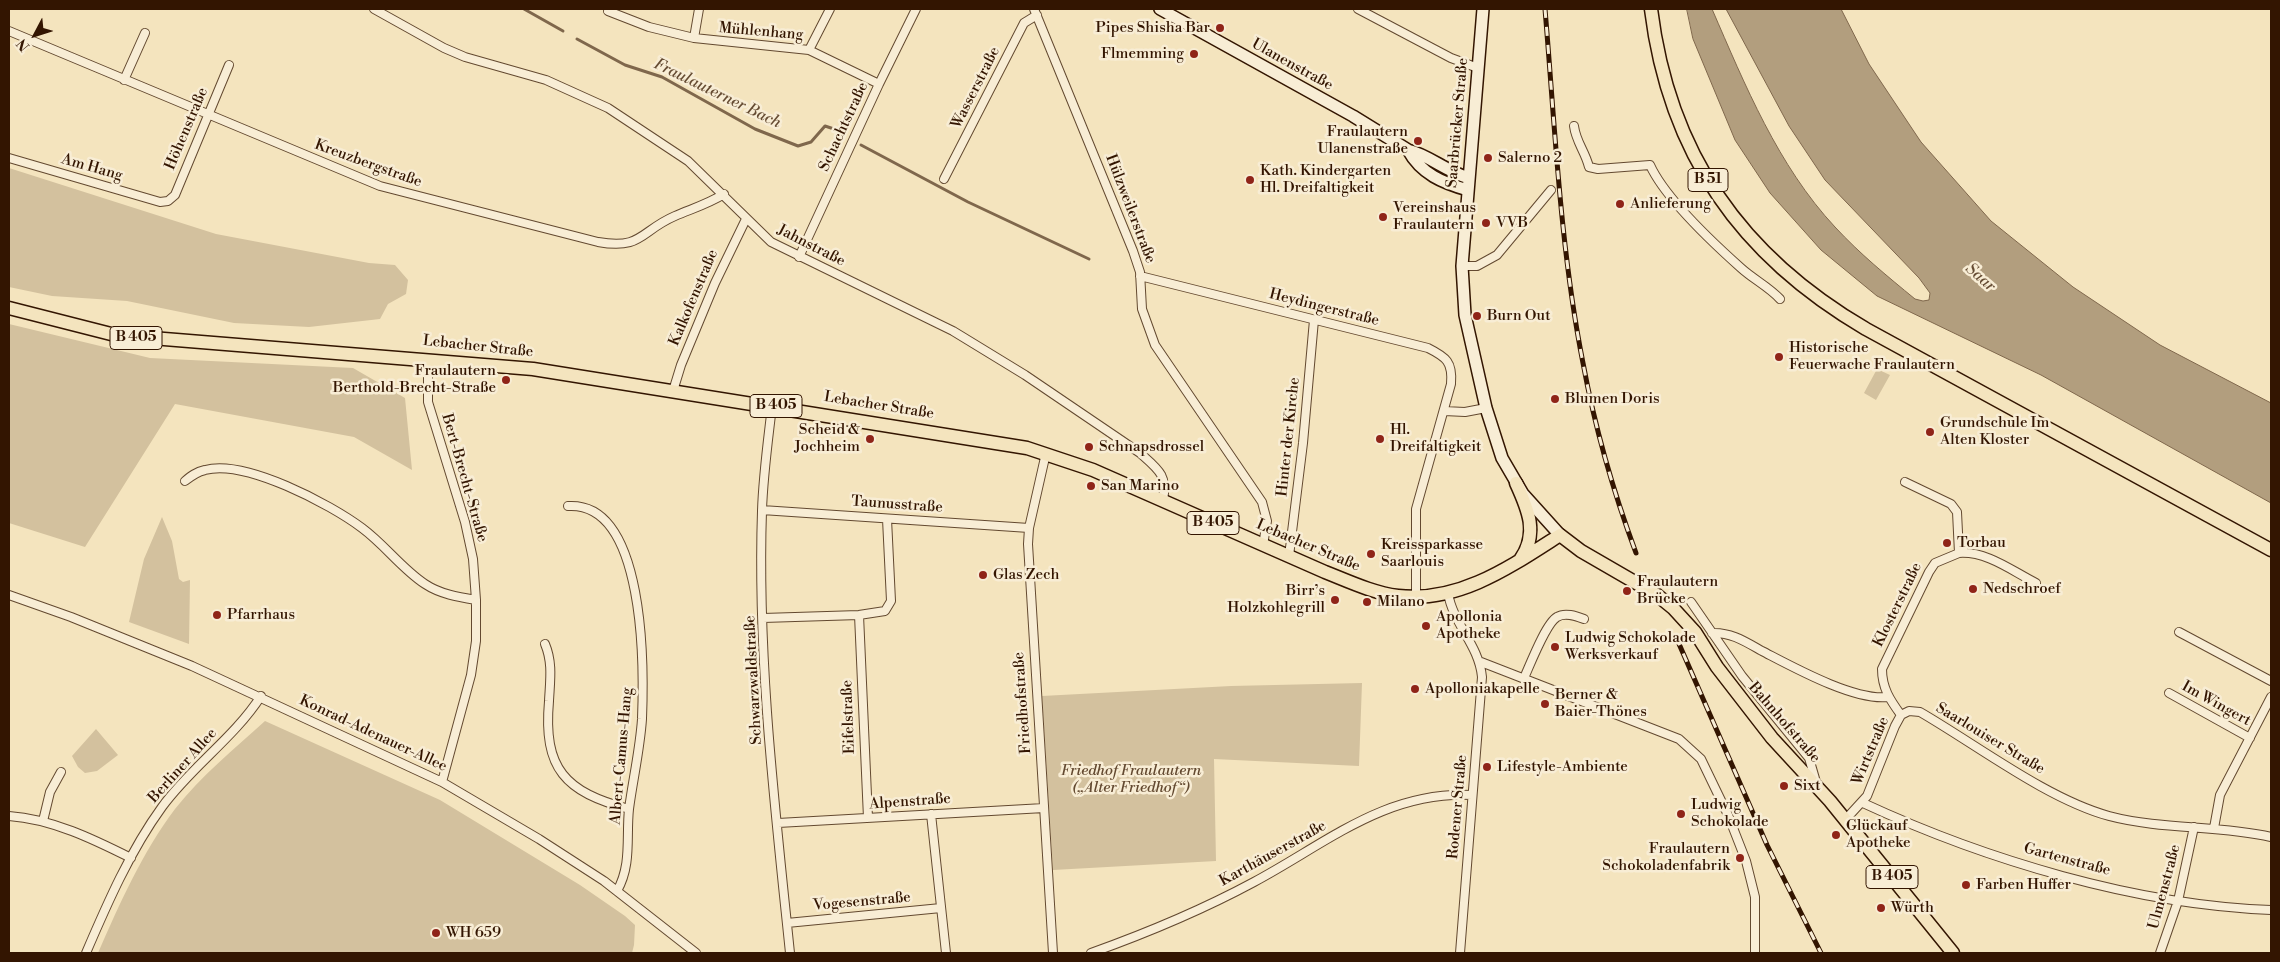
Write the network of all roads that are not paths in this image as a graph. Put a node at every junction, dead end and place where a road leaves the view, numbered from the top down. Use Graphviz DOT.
graph roads {
  1 [pos="374,9"];
  2 [pos="698,9"];
  3 [pos="830,9"];
  4 [pos="916,9"];
  5 [pos="1160,9"];
  6 [pos="1358,9"];
  7 [pos="1483,9"];
  8 [pos="1651,9"];
  9 [pos="608,11"];
  10 [pos="1035,12"];
  11 [pos="1172,12"];
  12 [pos="9,31"];
  13 [pos="144,34"];
  14 [pos="694,38"];
  15 [pos="808,50"];
  16 [pos="229,65"];
  17 [pos="1478,68"];
  18 [pos="124,80"];
  19 [pos="878,84"];
  20 [pos="208,115"];
  21 [pos="1574,126"];
  22 [pos="1408,150"];
  23 [pos="9,158"];
  24 [pos="1469,178"];
  25 [pos="944,179"];
  26 [pos="1468,190"];
  27 [pos="1551,190"];
  28 [pos="724,194"];
  29 [pos="168,201"];
  30 [pos="746,219"];
  31 [pos="799,257"];
  32 [pos="1462,266"];
  33 [pos="1140,276"];
  34 [pos="1780,299"];
  35 [pos="9,308"];
  36 [pos="1314,320"];
  37 [pos="428,358"];
  38 [pos="673,391"];
  39 [pos="772,406"];
  40 [pos="1486,408"];
  41 [pos="1444,411"];
  42 [pos="1046,453"];
  43 [pos="185,481"];
  44 [pos="1905,482"];
  45 [pos="1516,483"];
  46 [pos="1163,500"];
  47 [pos="568,506"];
  48 [pos="762,510"];
  49 [pos="887,519"];
  50 [pos="1029,528"];
  51 [pos="1560,535"];
  52 [pos="1263,545"];
  53 [pos="2271,550"];
  54 [pos="1959,553"];
  55 [pos="1289,556"];
  56 [pos="1518,562"];
  57 [pos="2036,583"];
  58 [pos="1448,593"];
  59 [pos="9,595"];
  60 [pos="1416,597"];
  61 [pos="476,600"];
  62 [pos="1691,602"];
  63 [pos="859,614"];
  64 [pos="763,618"];
  65 [pos="1584,620"];
  66 [pos="2179,632"];
  67 [pos="1712,633"];
  68 [pos="545,644"];
  69 [pos="1480,662"];
  70 [pos="1524,678"];
  71 [pos="2271,681"];
  72 [pos="2169,693"];
  73 [pos="261,696"];
  74 [pos="1888,697"];
  75 [pos="2271,697"];
  76 [pos="1901,715"];
  77 [pos="2250,738"];
  78 [pos="61,772"];
  79 [pos="442,782"];
  80 [pos="1817,786"];
  81 [pos="1472,795"];
  82 [pos="1863,803"];
  83 [pos="1044,808"];
  84 [pos="629,810"];
  85 [pos="931,814"];
  86 [pos="9,816"];
  87 [pos="868,818"];
  88 [pos="1845,820"];
  89 [pos="43,821"];
  90 [pos="778,824"];
  91 [pos="2194,827"];
  92 [pos="2214,828"];
  93 [pos="2271,837"];
  94 [pos="131,858"];
  95 [pos="617,891"];
  96 [pos="2178,901"];
  97 [pos="941,908"];
  98 [pos="2271,910"];
  99 [pos="787,923"];
  100 [pos="86,953"];
  101 [pos="696,953"];
  102 [pos="790,953"];
  103 [pos="946,953"];
  104 [pos="1053,953"];
  105 [pos="1091,953"];
  106 [pos="1460,953"];
  107 [pos="1755,953"];
  108 [pos="1953,953"];
  109 [pos="2160,953"];
  1 -- 28 [label="street, Jahnstraße"];
  2 -- 14 [label="street, Mühlenhang"];
  3 -- 15 [label="street"];
  4 -- 19 [label="street, Schachtstraße"];
  5 -- 11 [label="street, Ulanenstraße"];
  6 -- 17 [label="street"];
  7 -- 17 [label="street, Saarbrücker Straße"];
  8 -- 53 [label="main road, B 51"];
  9 -- 14 [label="street, Mühlenhang"];
  10 -- 25 [label="street, Wasserstraße"];
  10 -- 33 [label="street, Hülzweilerstraße"];
  11 -- 22 [label="street, Ulanenstraße"];
  12 -- 18 [label="street, Kreuzbergstraße"];
  13 -- 18 [label="street"];
  14 -- 15 [label="street, Mühlenhang"];
  15 -- 19 [label="street, Mühlenhang"];
  16 -- 20 [label="street, Höhenstraße"];
  17 -- 24 [label="street, Saarbrücker Straße"];
  18 -- 20 [label="street, Kreuzbergstraße"];
  19 -- 31 [label="street, Schachtstraße"];
  20 -- 28 [label="street, Kreuzbergstraße"];
  20 -- 29 [label="street, Höhenstraße"];
  21 -- 34 [label="street"];
  22 -- 24 [label="street, Ulanenstraße"];
  22 -- 26 [label="street, Ulanenstraße"];
  23 -- 29 [label="street, Am Hang"];
  24 -- 26 [label="street, Saarbrücker Straße"];
  26 -- 32 [label="street, Saarbrücker Straße"];
  27 -- 32 [label="street"];
  28 -- 30 [label="street, Jahnstraße"];
  30 -- 31 [label="street, Jahnstraße"];
  30 -- 38 [label="street, Kalkofenstraße"];
  31 -- 46 [label="street, Jahnstraße"];
  32 -- 40 [label="street, Saarbrücker Straße"];
  33 -- 36 [label="street, Heydingerstraße"];
  33 -- 52 [label="street, Hülzweilerstraße"];
  35 -- 37 [label="main road, Lebacher Straße / B 405"];
  36 -- 41 [label="street, Heydingerstraße"];
  36 -- 55 [label="street, Hinter der Kirche"];
  37 -- 38 [label="main road, Lebacher Straße / B 405"];
  37 -- 61 [label="street, Bert-Brecht-Straße"];
  38 -- 39 [label="main road, Lebacher Straße / B 405"];
  39 -- 42 [label="main road, Lebacher Straße / B 405"];
  39 -- 48 [label="street, Schwarzwaldstraße"];
  40 -- 41 [label="street"];
  40 -- 45 [label="street, Saarbrücker Straße"];
  41 -- 60 [label="street, Heydingerstraße"];
  42 -- 46 [label="main road, Lebacher Straße / B 405"];
  42 -- 50 [label="street, Friedhofstraße"];
  43 -- 61 [label="street"];
  44 -- 54 [label="street"];
  45 -- 51 [label="street, Saarbrücker Straße"];
  45 -- 56 [label="main road"];
  46 -- 52 [label="main road, Lebacher Straße / B 405"];
  47 -- 84 [label="street, Albert-Camus-Hang"];
  48 -- 49 [label="street, Taunusstraße"];
  48 -- 64 [label="street, Schwarzwaldstraße"];
  49 -- 50 [label="street, Taunusstraße"];
  49 -- 63 [label="street"];
  50 -- 83 [label="street, Friedhofstraße"];
  51 -- 56 [label="main road, B 405"];
  51 -- 80 [label="main road, Bahnhofstraße / B 405"];
  52 -- 55 [label="main road, Lebacher Straße / B 405"];
  54 -- 57 [label="street"];
  54 -- 74 [label="street, Klosterstraße"];
  55 -- 60 [label="main road, Lebacher Straße / B 405"];
  56 -- 58 [label="main road, B 405"];
  58 -- 60 [label="main road, Lebacher Straße / B 405"];
  58 -- 69 [label="street"];
  59 -- 73 [label="street, Konrad-Adenauer-Allee"];
  61 -- 79 [label="street, Bert-Brecht-Straße"];
  62 -- 67 [label="street"];
  63 -- 64 [label="street"];
  63 -- 87 [label="street, Eifelstraße"];
  64 -- 90 [label="street, Schwarzwaldstraße"];
  65 -- 70 [label="street"];
  66 -- 71 [label="street"];
  67 -- 74 [label="street"];
  67 -- 80 [label="street"];
  68 -- 84 [label="street"];
  69 -- 70 [label="street"];
  69 -- 81 [label="street, Rodener Straße"];
  70 -- 107 [label="street"];
  72 -- 77 [label="street, Im Wingert"];
  73 -- 79 [label="street, Konrad-Adenauer-Allee"];
  73 -- 94 [label="street, Berliner Allee"];
  74 -- 76 [label="street"];
  75 -- 77 [label="street, Im Wingert"];
  76 -- 82 [label="street, Wirtstraße"];
  76 -- 91 [label="street, Saarlouiser Straße"];
  77 -- 92 [label="street, Im Wingert"];
  78 -- 89 [label="street"];
  79 -- 95 [label="street, Konrad-Adenauer-Allee"];
  80 -- 88 [label="main road, Bahnhofstraße / B 405"];
  81 -- 105 [label="street, Karthäuserstraße"];
  81 -- 106 [label="street, Rodener Straße"];
  82 -- 88 [label="street, Wirtstraße"];
  82 -- 96 [label="street, Gartenstraße"];
  83 -- 85 [label="street, Alpenstraße"];
  83 -- 104 [label="street, Friedhofstraße"];
  84 -- 95 [label="street, Albert-Camus-Hang"];
  85 -- 87 [label="street, Alpenstraße"];
  85 -- 97 [label="street"];
  86 -- 89 [label="street"];
  87 -- 90 [label="street, Alpenstraße"];
  88 -- 108 [label="main road, Bahnhofstraße / B 405"];
  89 -- 94 [label="street"];
  90 -- 99 [label="street, Schwarzwaldstraße"];
  91 -- 92 [label="street, Saarlouiser Straße"];
  91 -- 96 [label="street, Ulmenstraße"];
  92 -- 93 [label="street, Saarlouiser Straße"];
  94 -- 100 [label="street, Berliner Allee"];
  95 -- 101 [label="street, Konrad-Adenauer-Allee"];
  96 -- 98 [label="street, Gartenstraße"];
  96 -- 109 [label="street, Ulmenstraße"];
  97 -- 99 [label="street, Vogesenstraße"];
  97 -- 103 [label="street"];
  99 -- 102 [label="street, Schwarzwaldstraße"];
}
